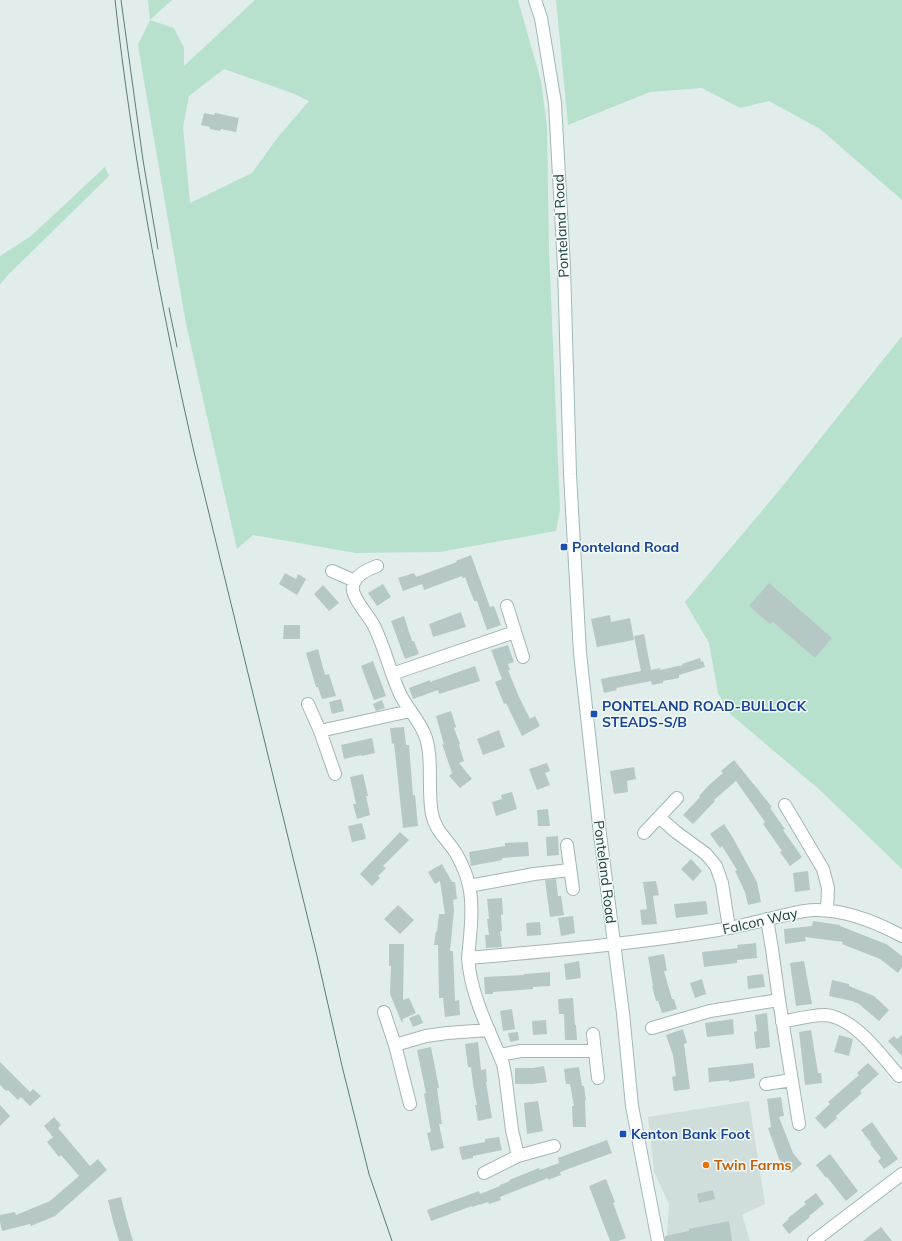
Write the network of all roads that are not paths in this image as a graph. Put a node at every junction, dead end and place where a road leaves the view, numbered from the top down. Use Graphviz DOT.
graph roads {
  1 [pos="535,0"];
  2 [pos="377,566"];
  3 [pos="332,571"];
  4 [pos="355,581"];
  5 [pos="507,606"];
  6 [pos="515,632"];
  7 [pos="523,657"];
  8 [pos="392,674"];
  9 [pos="308,704"];
  10 [pos="410,711"];
  11 [pos="320,731"];
  12 [pos="335,774"];
  13 [pos="677,798"];
  14 [pos="785,805"];
  15 [pos="659,817"];
  16 [pos="644,833"];
  17 [pos="567,845"];
  18 [pos="570,870"];
  19 [pos="470,886"];
  20 [pos="573,889"];
  21 [pos="827,910"];
  22 [pos="767,920"];
  23 [pos="729,928"];
  24 [pos="902,936"];
  25 [pos="614,944"];
  26 [pos="468,958"];
  27 [pos="779,1000"];
  28 [pos="384,1012"];
  29 [pos="782,1022"];
  30 [pos="652,1028"];
  31 [pos="488,1030"];
  32 [pos="593,1034"];
  33 [pos="395,1045"];
  34 [pos="595,1051"];
  35 [pos="500,1055"];
  36 [pos="899,1076"];
  37 [pos="598,1078"];
  38 [pos="792,1080"];
  39 [pos="766,1084"];
  40 [pos="410,1104"];
  41 [pos="799,1124"];
  42 [pos="554,1146"];
  43 [pos="518,1156"];
  44 [pos="484,1173"];
  45 [pos="902,1174"];
  46 [pos="816,1240"];
  47 [pos="658,1241"];
  1 -- 25 [label="street, Ponteland Road"];
  2 -- 4 [label="street"];
  3 -- 4 [label="street"];
  4 -- 8 [label="street"];
  5 -- 6 [label="street"];
  6 -- 7 [label="street"];
  6 -- 8 [label="street"];
  8 -- 10 [label="street"];
  9 -- 11 [label="street"];
  10 -- 11 [label="street"];
  10 -- 19 [label="street"];
  11 -- 12 [label="street"];
  13 -- 15 [label="street"];
  14 -- 21 [label="street"];
  15 -- 16 [label="street"];
  15 -- 23 [label="street"];
  17 -- 18 [label="street"];
  18 -- 19 [label="street"];
  18 -- 20 [label="street"];
  19 -- 26 [label="street"];
  21 -- 22 [label="street, Falcon Way"];
  21 -- 24 [label="street, Falcon Way"];
  22 -- 23 [label="street, Falcon Way"];
  22 -- 27 [label="street"];
  23 -- 25 [label="street, Falcon Way"];
  25 -- 26 [label="street, Falcon Way"];
  25 -- 47 [label="street, Ponteland Road"];
  26 -- 31 [label="street"];
  27 -- 29 [label="street"];
  27 -- 30 [label="street"];
  28 -- 33 [label="street"];
  29 -- 36 [label="street"];
  29 -- 38 [label="street"];
  31 -- 33 [label="street"];
  31 -- 35 [label="street"];
  32 -- 34 [label="street"];
  33 -- 40 [label="street"];
  34 -- 35 [label="street"];
  34 -- 37 [label="street"];
  35 -- 43 [label="street"];
  38 -- 39 [label="street"];
  38 -- 41 [label="street"];
  42 -- 43 [label="street"];
  43 -- 44 [label="street"];
  45 -- 46 [label="street"];
}
